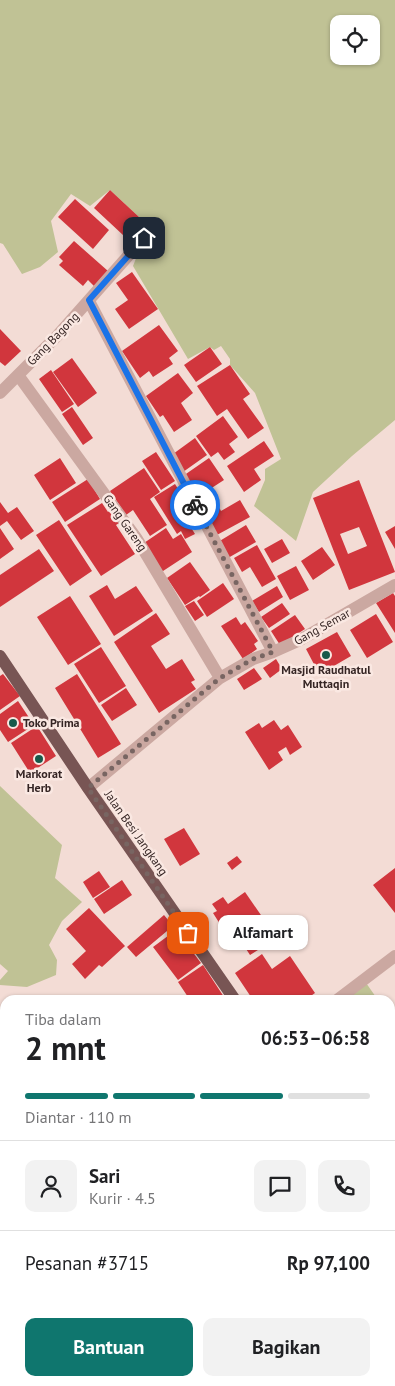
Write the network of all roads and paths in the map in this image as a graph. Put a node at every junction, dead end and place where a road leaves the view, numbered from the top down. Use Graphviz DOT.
graph roads {
  1 [pos="144,238"];
  2 [pos="89,300"];
  3 [pos="18,375"];
  4 [pos="0,393"];
  5 [pos="395,585"];
  6 [pos="273,652"];
  7 [pos="0,656"];
  8 [pos="220,678"];
  9 [pos="88,788"];
  10 [pos="395,956"];
  11 [pos="232,995"];
  12 [pos="344,995"];
  1 -- 2 [label="street, Gang Bagong"];
  2 -- 3 [label="street, Gang Bagong"];
  2 -- 6 [label="street"];
  3 -- 4 [label="street, Gang Bagong"];
  3 -- 8 [label="street, Gang Gareng"];
  5 -- 6 [label="street, Gang Semar"];
  6 -- 8 [label="street, Gang Semar"];
  7 -- 9 [label="main road, Jalan Besi Jangkang"];
  8 -- 9 [label="street, Gang Semar"];
  9 -- 11 [label="main road, Jalan Besi Jangkang"];
  10 -- 12 [label="street"];
}
